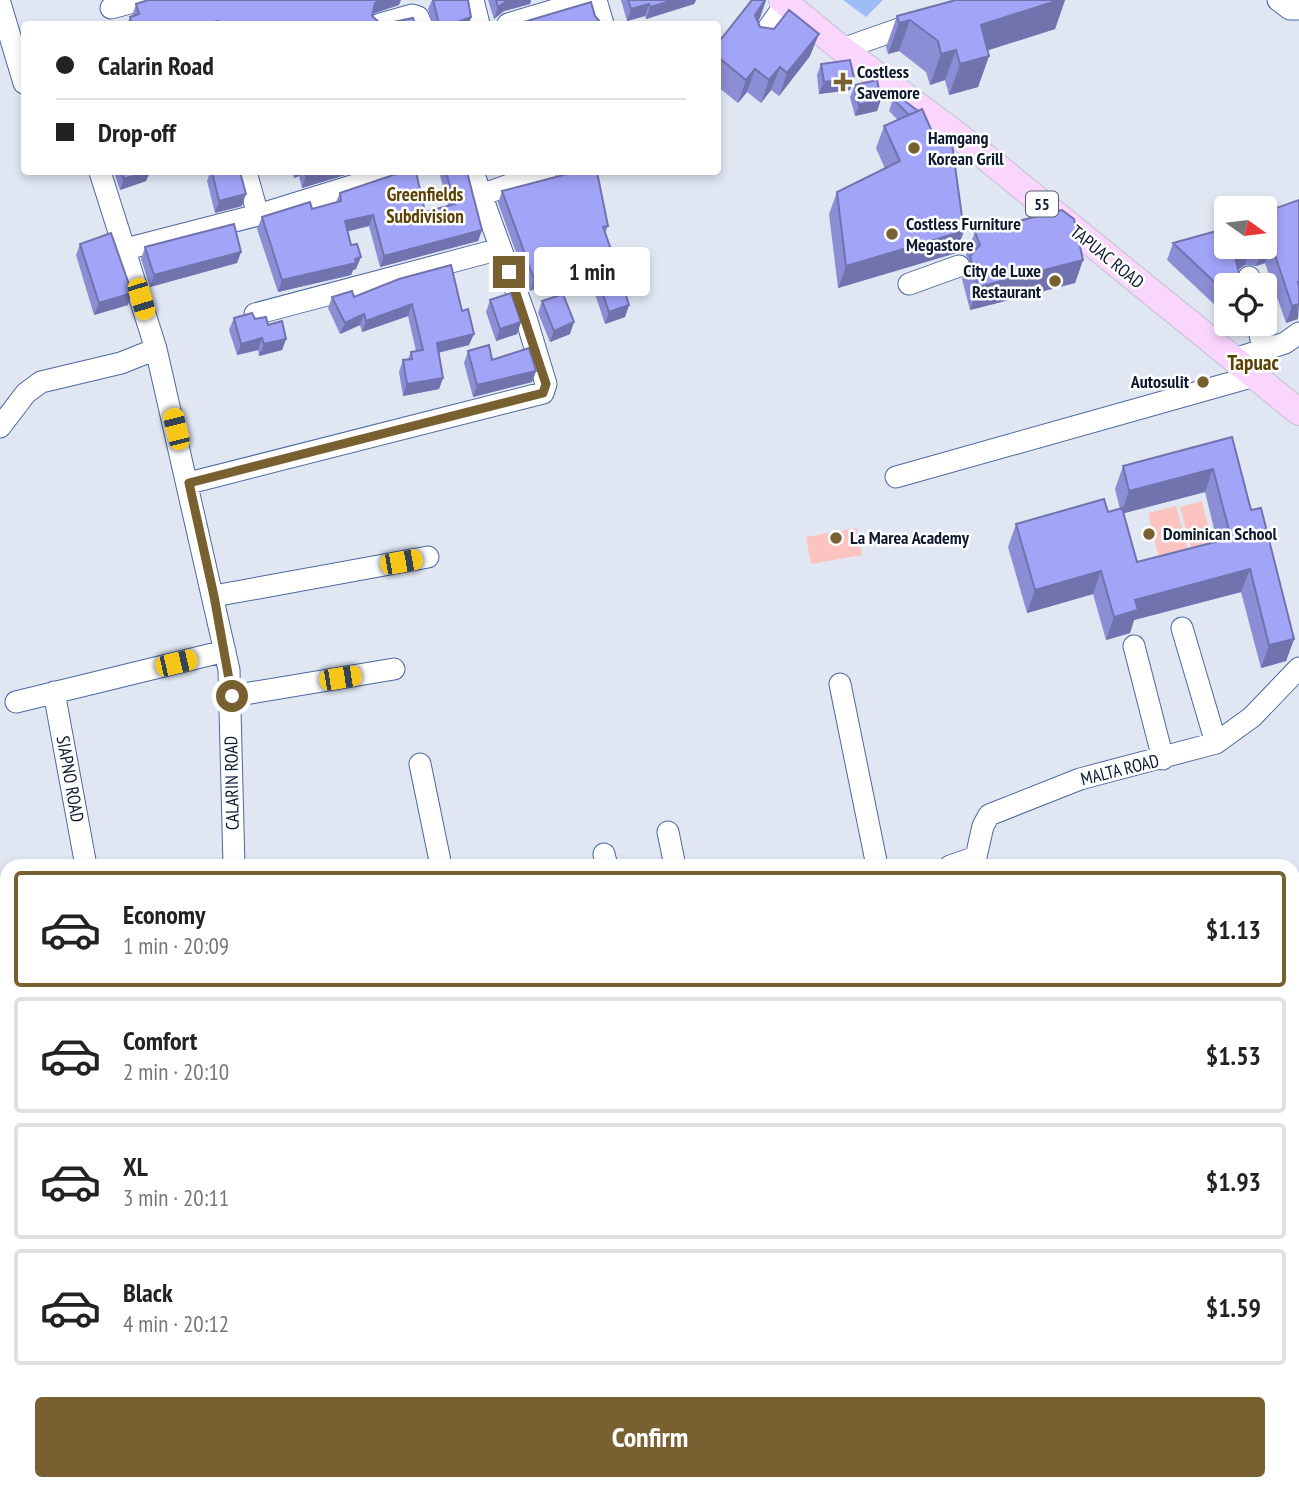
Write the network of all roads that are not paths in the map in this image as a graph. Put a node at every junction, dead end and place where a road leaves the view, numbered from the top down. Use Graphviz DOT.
graph roads {
  1 [pos="141,0"];
  2 [pos="473,0"];
  3 [pos="588,0"];
  4 [pos="596,0"];
  5 [pos="1278,0"];
  6 [pos="784,1"];
  7 [pos="0,3"];
  8 [pos="1299,9"];
  9 [pos="111,11"];
  10 [pos="939,16"];
  11 [pos="391,21"];
  12 [pos="420,21"];
  13 [pos="478,21"];
  14 [pos="518,21"];
  15 [pos="602,21"];
  16 [pos="760,40"];
  17 [pos="842,49"];
  18 [pos="21,73"];
  19 [pos="101,175"];
  20 [pos="248,175"];
  21 [pos="387,175"];
  22 [pos="474,175"];
  23 [pos="538,175"];
  24 [pos="481,195"];
  25 [pos="258,215"];
  26 [pos="126,249"];
  27 [pos="500,249"];
  28 [pos="959,266"];
  29 [pos="909,284"];
  30 [pos="255,314"];
  31 [pos="1299,333"];
  32 [pos="1260,336"];
  33 [pos="156,349"];
  34 [pos="1263,350"];
  35 [pos="1234,359"];
  36 [pos="1255,376"];
  37 [pos="1299,412"];
  38 [pos="0,427"];
  39 [pos="896,477"];
  40 [pos="189,483"];
  41 [pos="428,557"];
  42 [pos="214,596"];
  43 [pos="1182,628"];
  44 [pos="1134,646"];
  45 [pos="225,651"];
  46 [pos="1299,668"];
  47 [pos="394,669"];
  48 [pos="840,684"];
  49 [pos="54,692"];
  50 [pos="232,696"];
  51 [pos="16,702"];
  52 [pos="1216,743"];
  53 [pos="1163,759"];
  54 [pos="420,764"];
  55 [pos="668,832"];
  56 [pos="85,859"];
  57 [pos="234,859"];
  58 [pos="440,859"];
  59 [pos="674,859"];
  60 [pos="876,859"];
  61 [pos="973,859"];
  1 -- 9 [label="street"];
  2 -- 13 [label="street"];
  3 -- 14 [label="street"];
  4 -- 15 [label="street"];
  5 -- 8 [label="street"];
  6 -- 16 [label="street"];
  6 -- 17 [label="main road, TAPUAC ROAD / 55"];
  7 -- 18 [label="street"];
  10 -- 17 [label="street"];
  11 -- 12 [label="street"];
  17 -- 35 [label="main road, TAPUAC ROAD / 55"];
  19 -- 26 [label="street, CALARIN ROAD"];
  20 -- 25 [label="street"];
  21 -- 25 [label="street"];
  22 -- 24 [label="street"];
  23 -- 24 [label="street"];
  24 -- 27 [label="street"];
  25 -- 26 [label="street"];
  26 -- 33 [label="street, CALARIN ROAD"];
  27 -- 30 [label="street"];
  27 -- 40 [label="street"];
  28 -- 29 [label="street"];
  31 -- 34 [label="street"];
  32 -- 34 [label="street"];
  33 -- 38 [label="street"];
  33 -- 40 [label="street, CALARIN ROAD"];
  34 -- 35 [label="street"];
  35 -- 36 [label="main road, TAPUAC ROAD / 55"];
  36 -- 37 [label="main road, TAPUAC ROAD / 55"];
  36 -- 39 [label="street"];
  40 -- 42 [label="street, CALARIN ROAD"];
  41 -- 42 [label="street"];
  42 -- 45 [label="street, CALARIN ROAD"];
  43 -- 52 [label="street"];
  44 -- 53 [label="street"];
  45 -- 49 [label="street"];
  45 -- 50 [label="street, CALARIN ROAD"];
  46 -- 52 [label="street, MALTA ROAD"];
  47 -- 50 [label="street"];
  48 -- 60 [label="street"];
  49 -- 51 [label="street"];
  49 -- 56 [label="street, SIAPNO ROAD"];
  50 -- 57 [label="street, CALARIN ROAD"];
  52 -- 53 [label="street, MALTA ROAD"];
  53 -- 61 [label="street, MALTA ROAD"];
  54 -- 58 [label="street"];
  55 -- 59 [label="street"];
}
